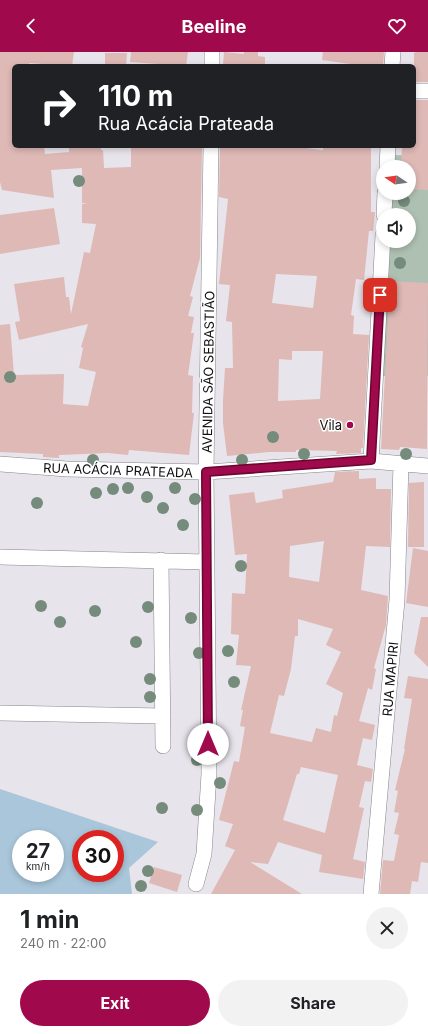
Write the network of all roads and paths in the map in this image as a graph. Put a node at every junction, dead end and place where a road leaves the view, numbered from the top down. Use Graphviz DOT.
graph roads {
  1 [pos="212,52"];
  2 [pos="393,52"];
  3 [pos="212,64"];
  4 [pos="392,64"];
  5 [pos="416,91"];
  6 [pos="428,91"];
  7 [pos="211,148"];
  8 [pos="388,148"];
  9 [pos="387,160"];
  10 [pos="382,248"];
  11 [pos="371,460"];
  12 [pos="0,464"];
  13 [pos="401,464"];
  14 [pos="428,466"];
  15 [pos="206,472"];
  16 [pos="0,557"];
  17 [pos="161,560"];
  18 [pos="207,562"];
  19 [pos="0,713"];
  20 [pos="163,716"];
  21 [pos="163,746"];
  22 [pos="196,884"];
  23 [pos="371,894"];
  1 -- 3 [label="street"];
  2 -- 4 [label="street"];
  5 -- 6 [label="street"];
  7 -- 15 [label="street, AVENIDA SÃO SEBASTIÃO"];
  8 -- 9 [label="street"];
  10 -- 11 [label="street"];
  11 -- 13 [label="street, RUA ACÁCIA PRATEADA"];
  11 -- 15 [label="street, RUA ACÁCIA PRATEADA"];
  12 -- 15 [label="street, RUA ACÁCIA PRATEADA"];
  13 -- 14 [label="street, RUA ACÁCIA PRATEADA"];
  13 -- 23 [label="street, RUA MAPIRI"];
  15 -- 18 [label="street, AVENIDA SÃO SEBASTIÃO"];
  16 -- 17 [label="street"];
  17 -- 18 [label="street"];
  17 -- 20 [label="street"];
  18 -- 22 [label="street, AVENIDA SÃO SEBASTIÃO"];
  19 -- 20 [label="street"];
  20 -- 21 [label="street"];
}
